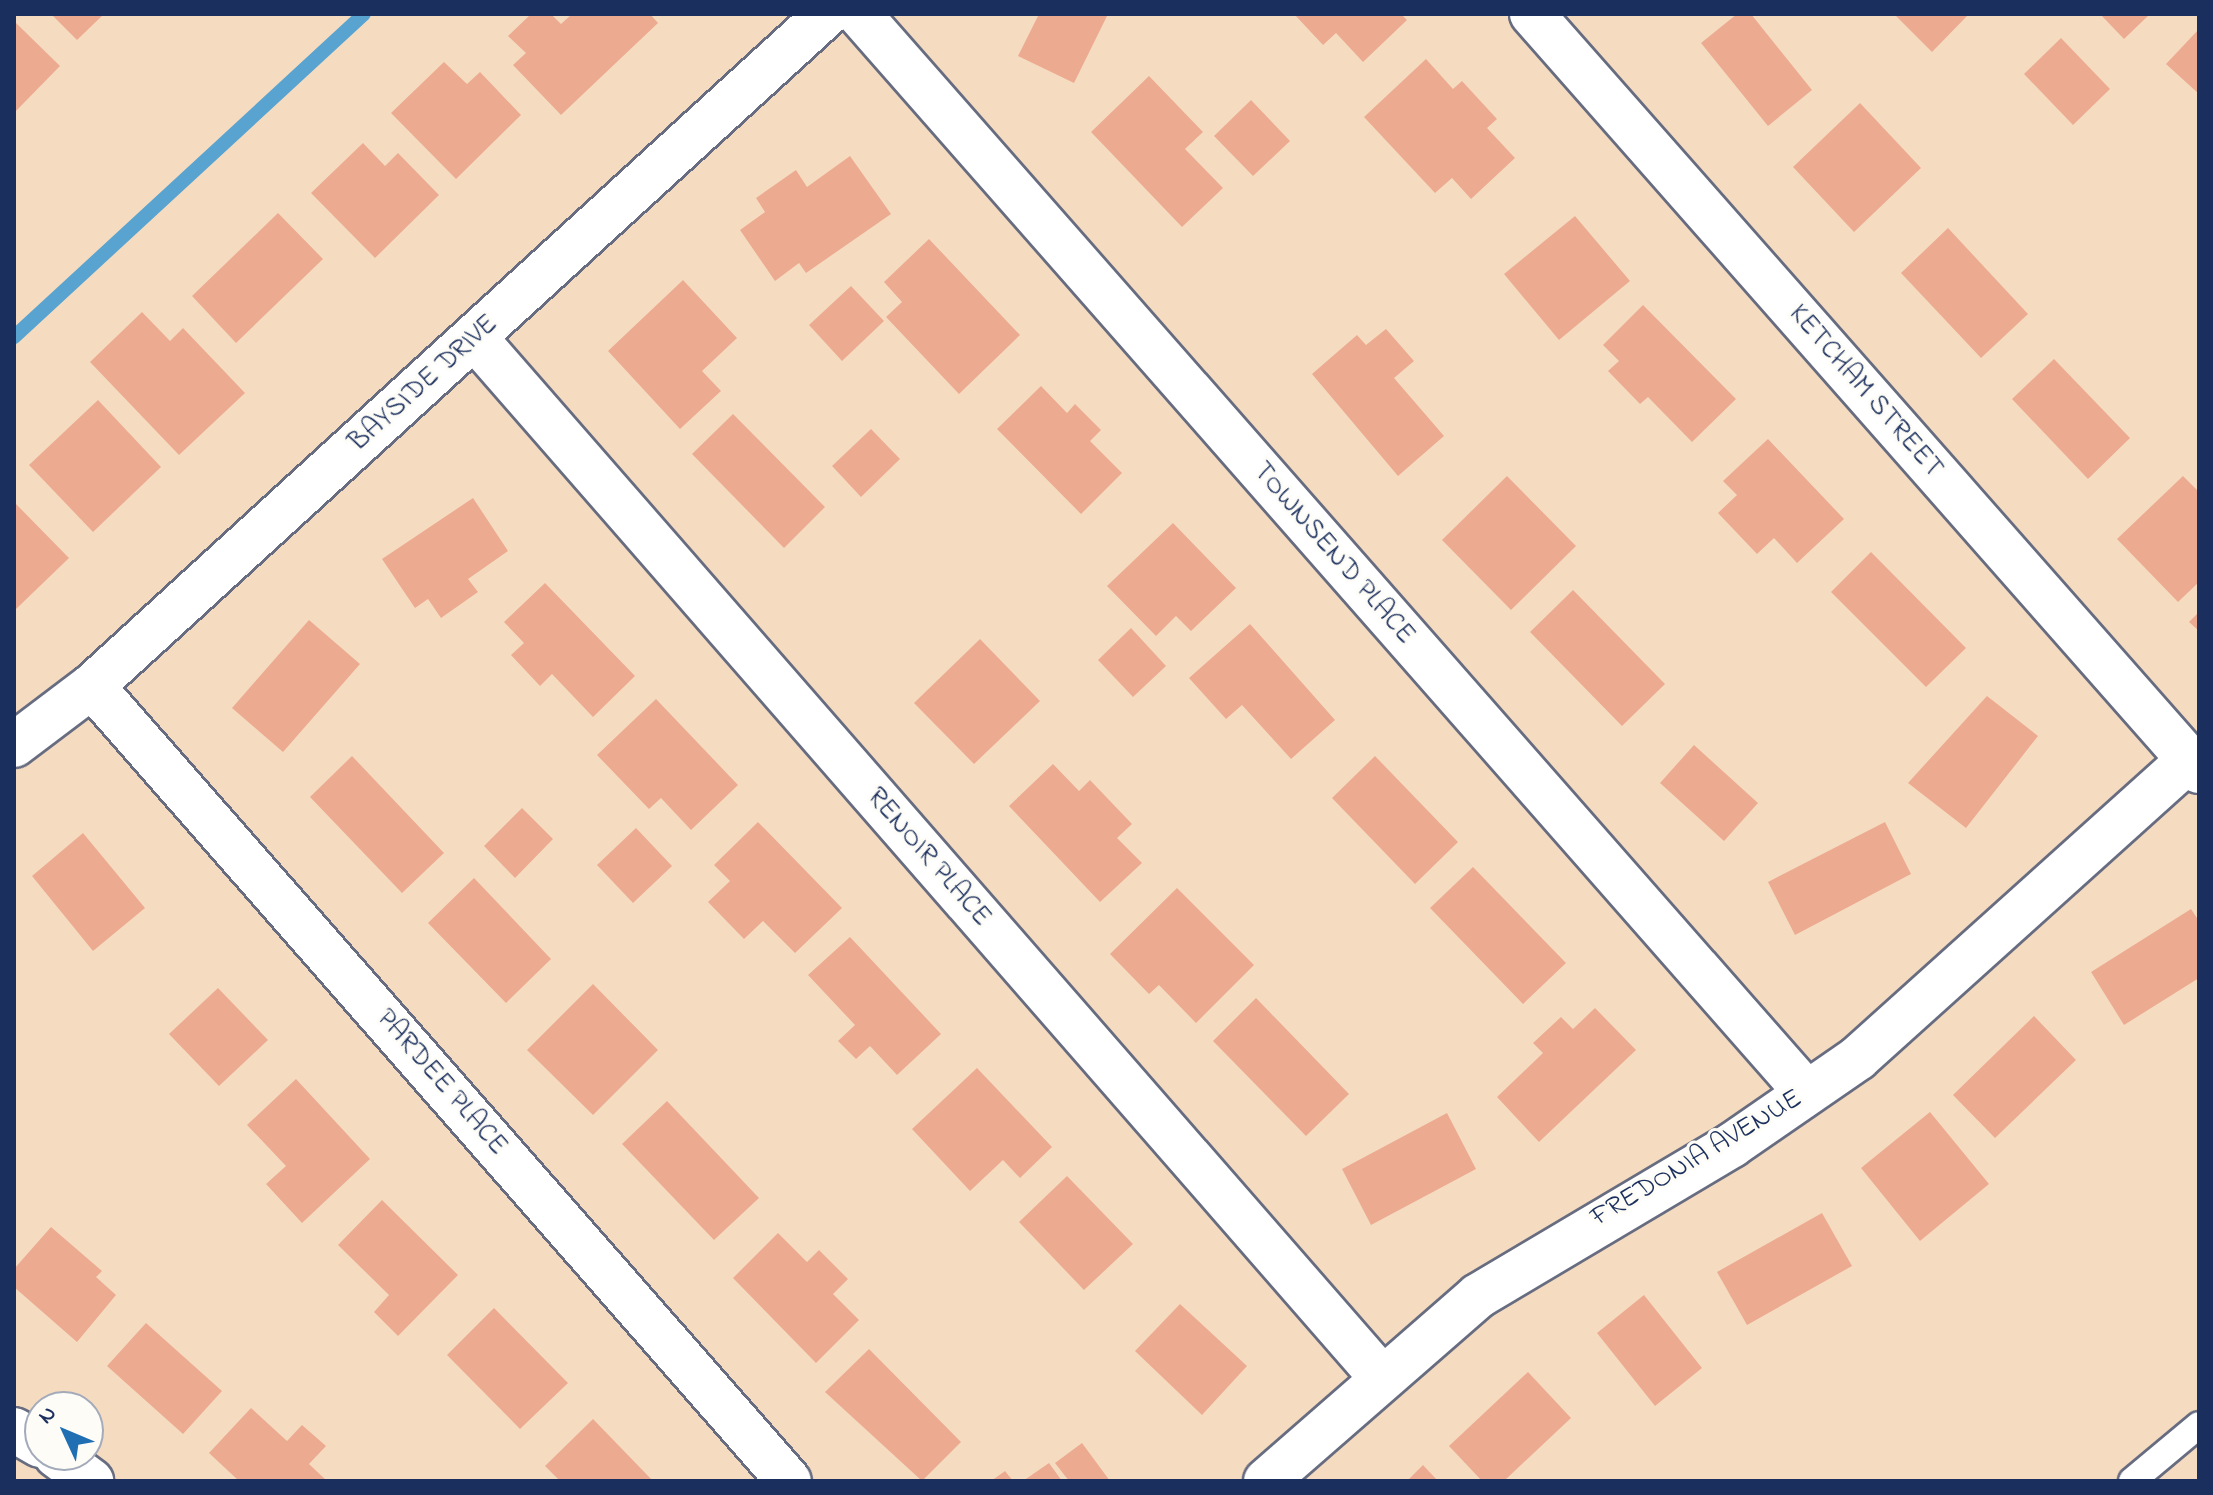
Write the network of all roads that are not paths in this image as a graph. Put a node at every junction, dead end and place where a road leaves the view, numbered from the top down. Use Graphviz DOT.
graph roads {
  1 [pos="827,14"];
  2 [pos="859,14"];
  3 [pos="1532,14"];
  4 [pos="474,337"];
  5 [pos="92,686"];
  6 [pos="14,745"];
  7 [pos="2194,765"];
  8 [pos="1807,1093"];
  9 [pos="1382,1378"];
  10 [pos="2199,1425"];
  11 [pos="789,1481"];
  12 [pos="1266,1481"];
  13 [pos="2132,1481"];
  1 -- 4 [label="street, BAYSIDE DRIVE"];
  2 -- 8 [label="street, TOWNSEND PLACE"];
  3 -- 7 [label="street, KETCHAM STREET"];
  4 -- 5 [label="street, BAYSIDE DRIVE"];
  4 -- 9 [label="street, RENOIR PLACE"];
  5 -- 6 [label="street, BAYSIDE DRIVE"];
  5 -- 11 [label="street, PARDEE PLACE"];
  7 -- 8 [label="street, FREDONIA AVENUE"];
  8 -- 9 [label="street, FREDONIA AVENUE"];
  9 -- 12 [label="street, FREDONIA AVENUE"];
  10 -- 13 [label="lane"];
}
